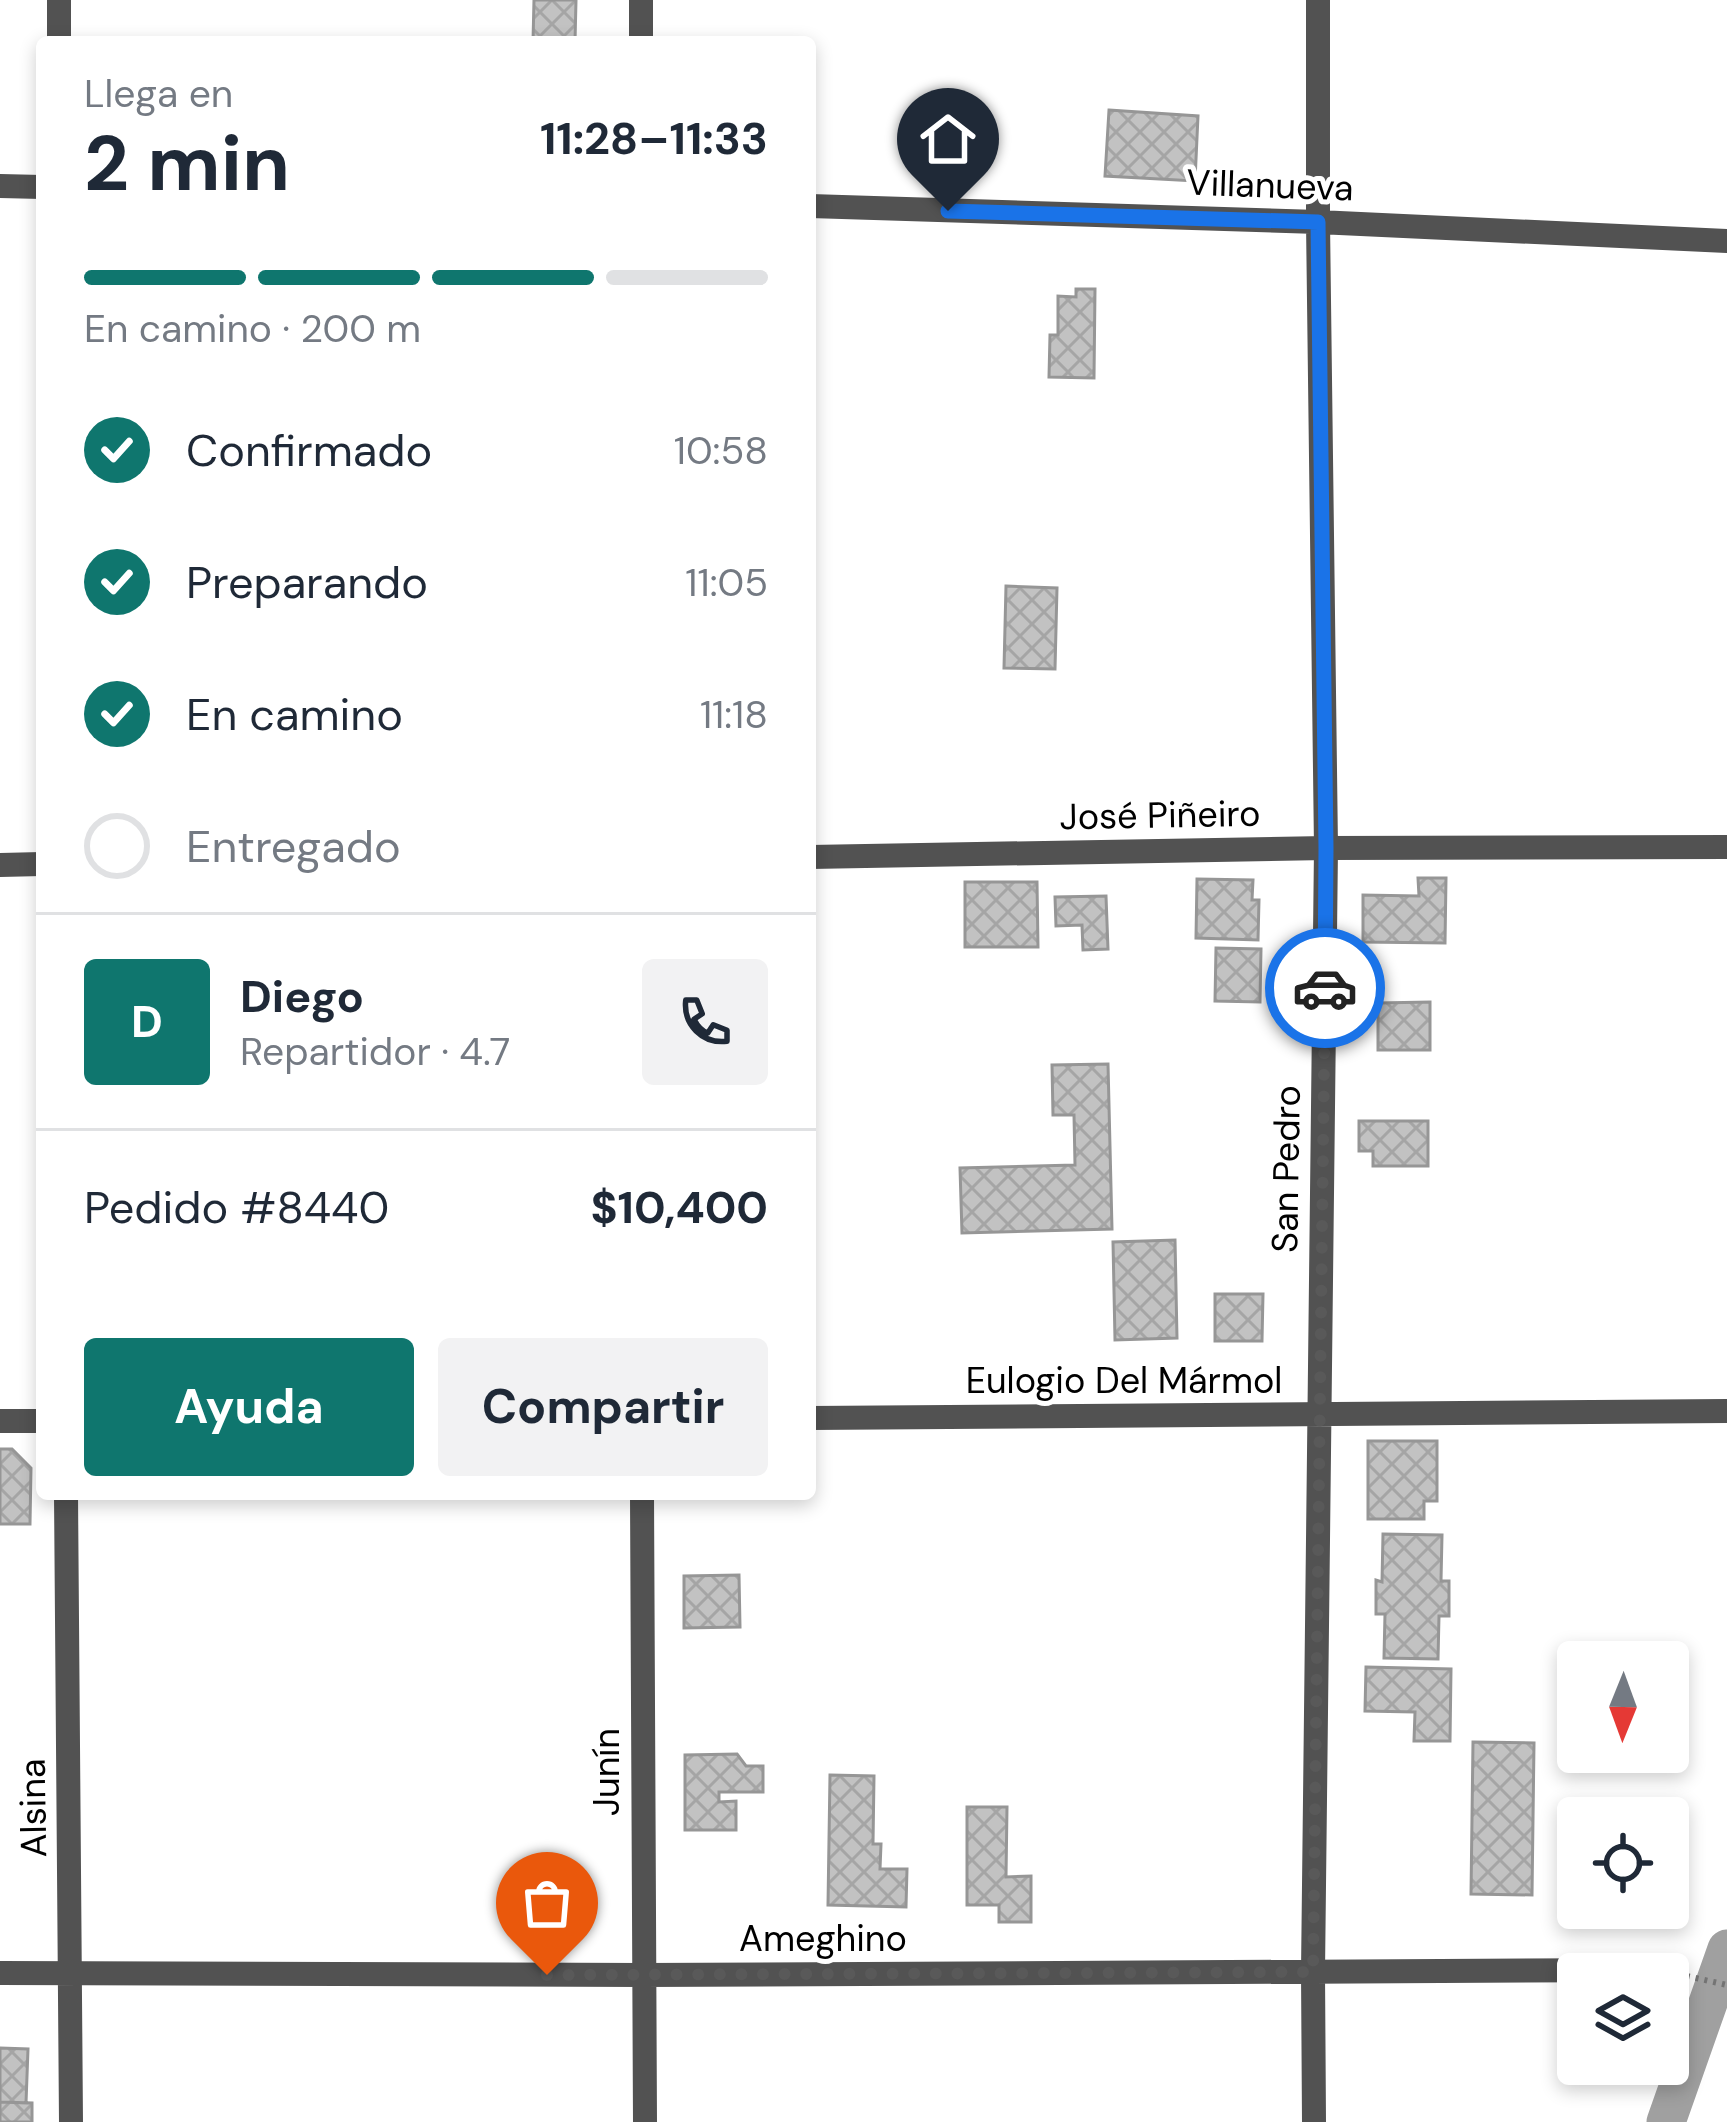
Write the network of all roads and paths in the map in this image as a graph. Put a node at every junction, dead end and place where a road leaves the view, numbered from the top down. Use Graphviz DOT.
graph roads {
  1 [pos="59,0"];
  2 [pos="641,0"];
  3 [pos="1318,0"];
  4 [pos="59,36"];
  5 [pos="641,36"];
  6 [pos="0,186"];
  7 [pos="36,187"];
  8 [pos="816,206"];
  9 [pos="1318,222"];
  10 [pos="1727,241"];
  11 [pos="1326,848"];
  12 [pos="1727,848"];
  13 [pos="816,857"];
  14 [pos="36,864"];
  15 [pos="0,865"];
  16 [pos="1727,1411"];
  17 [pos="1320,1415"];
  18 [pos="816,1418"];
  19 [pos="0,1421"];
  20 [pos="36,1421"];
  21 [pos="65,1500"];
  22 [pos="642,1500"];
  23 [pos="1557,1971"];
  24 [pos="1313,1972"];
  25 [pos="0,1973"];
  26 [pos="70,1973"];
  27 [pos="643,1975"];
  28 [pos="1689,1977"];
  29 [pos="1727,1985"];
  30 [pos="71,2122"];
  31 [pos="645,2122"];
  32 [pos="1314,2122"];
  1 -- 4 [label="street"];
  2 -- 5 [label="street"];
  3 -- 9 [label="street, San Pedro"];
  6 -- 7 [label="street"];
  8 -- 9 [label="street, Villanueva"];
  9 -- 10 [label="street, Villanueva"];
  9 -- 11 [label="street, San Pedro"];
  11 -- 12 [label="street, José Piñeiro"];
  11 -- 13 [label="street, José Piñeiro"];
  11 -- 17 [label="street, San Pedro"];
  14 -- 15 [label="street"];
  16 -- 17 [label="street, Eulogio Del Mármol"];
  17 -- 18 [label="street, Eulogio Del Mármol"];
  17 -- 24 [label="street, San Pedro"];
  19 -- 20 [label="street"];
  21 -- 26 [label="street, Alsina"];
  22 -- 27 [label="street, Junín"];
  23 -- 24 [label="street, Ameghino"];
  24 -- 27 [label="street, Ameghino"];
  24 -- 32 [label="street, San Pedro"];
  25 -- 26 [label="street, Ameghino"];
  26 -- 27 [label="street, Ameghino"];
  26 -- 30 [label="street, Alsina"];
  27 -- 31 [label="street, Junín"];
  28 -- 29 [label="path"];
}
